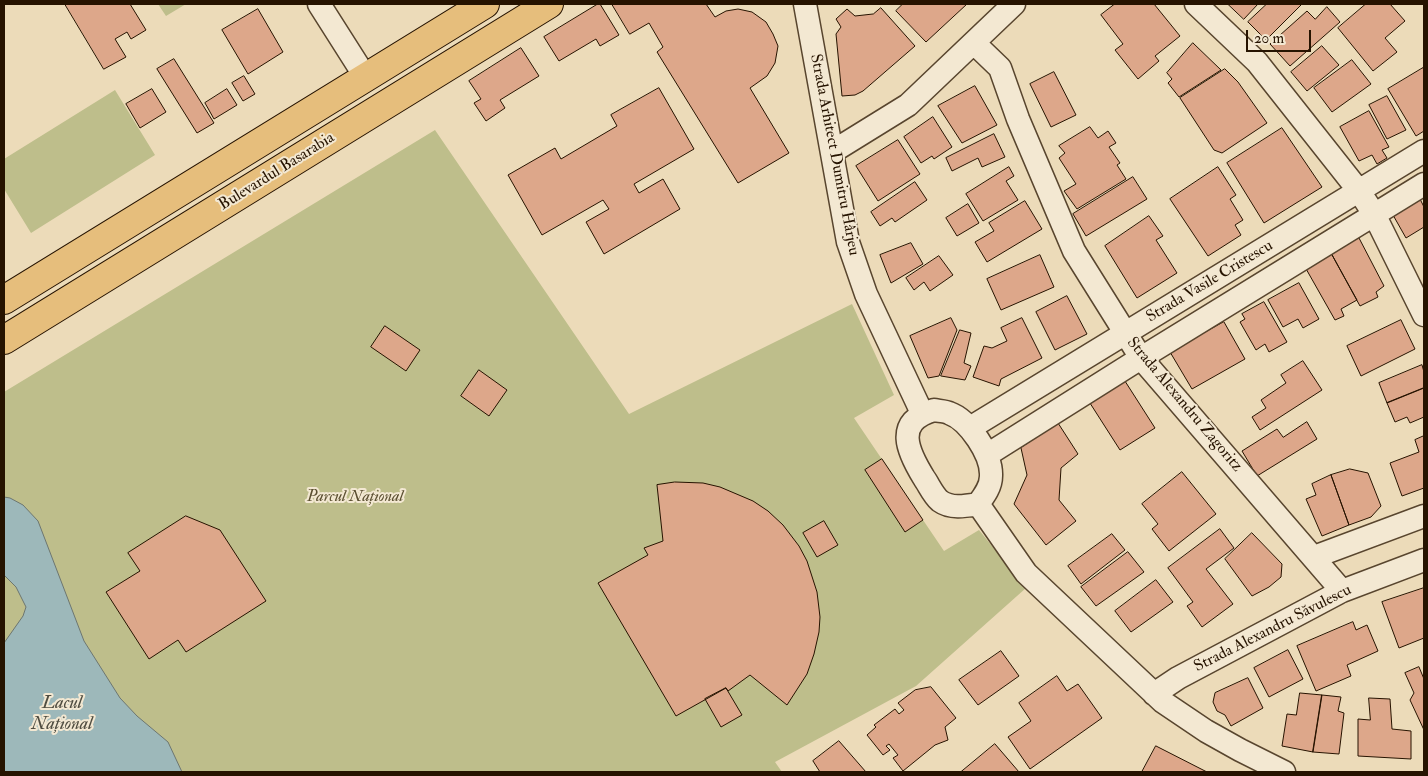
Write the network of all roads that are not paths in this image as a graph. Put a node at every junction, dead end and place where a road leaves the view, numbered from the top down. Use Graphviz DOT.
graph roads {
  1 [pos="319,4"];
  2 [pos="485,4"];
  3 [pos="549,4"];
  4 [pos="805,4"];
  5 [pos="1014,4"];
  6 [pos="1196,4"];
  7 [pos="974,42"];
  8 [pos="366,78"];
  9 [pos="1424,151"];
  10 [pos="832,152"];
  11 [pos="1424,184"];
  12 [pos="1359,191"];
  13 [pos="1374,214"];
  14 [pos="4,300"];
  15 [pos="1424,315"];
  16 [pos="1125,334"];
  17 [pos="4,340"];
  18 [pos="1141,358"];
  19 [pos="922,413"];
  20 [pos="970,428"];
  21 [pos="987,455"];
  22 [pos="978,504"];
  23 [pos="1424,516"];
  24 [pos="1314,557"];
  25 [pos="1424,560"];
  26 [pos="1342,591"];
  27 [pos="1154,694"];
  28 [pos="1284,772"];
  1 -- 8 [label="street"];
  2 -- 8 [label="main road, Bulevardul Basarabia"];
  3 -- 17 [label="main road, Bulevardul Basarabia"];
  4 -- 10 [label="street, Strada Arhitect Dumitru Hârjeu"];
  5 -- 7 [label="street"];
  6 -- 12 [label="street"];
  7 -- 10 [label="street"];
  7 -- 16 [label="street, Strada Alexandru Zagoritz"];
  8 -- 14 [label="main road, Bulevardul Basarabia"];
  9 -- 12 [label="street, Strada Vasile Cristescu"];
  10 -- 19 [label="street, Strada Arhitect Dumitru Hârjeu"];
  11 -- 13 [label="street, Strada Vasile Cristescu"];
  12 -- 13 [label="street"];
  12 -- 16 [label="street, Strada Vasile Cristescu"];
  13 -- 15 [label="street"];
  13 -- 18 [label="street, Strada Vasile Cristescu"];
  16 -- 18 [label="street, Strada Alexandru Zagoritz"];
  16 -- 20 [label="street, Strada Vasile Cristescu"];
  18 -- 21 [label="street, Strada Vasile Cristescu"];
  18 -- 24 [label="street, Strada Alexandru Zagoritz"];
  19 -- 20 [label="street"];
  19 -- 22 [label="street"];
  20 -- 21 [label="street"];
  21 -- 22 [label="street"];
  22 -- 27 [label="street"];
  23 -- 24 [label="street"];
  24 -- 26 [label="street, Strada Alexandru Zagoritz"];
  25 -- 26 [label="street, Strada Alexandru Săvulescu"];
  26 -- 27 [label="street, Strada Alexandru Săvulescu"];
  27 -- 28 [label="street"];
}
